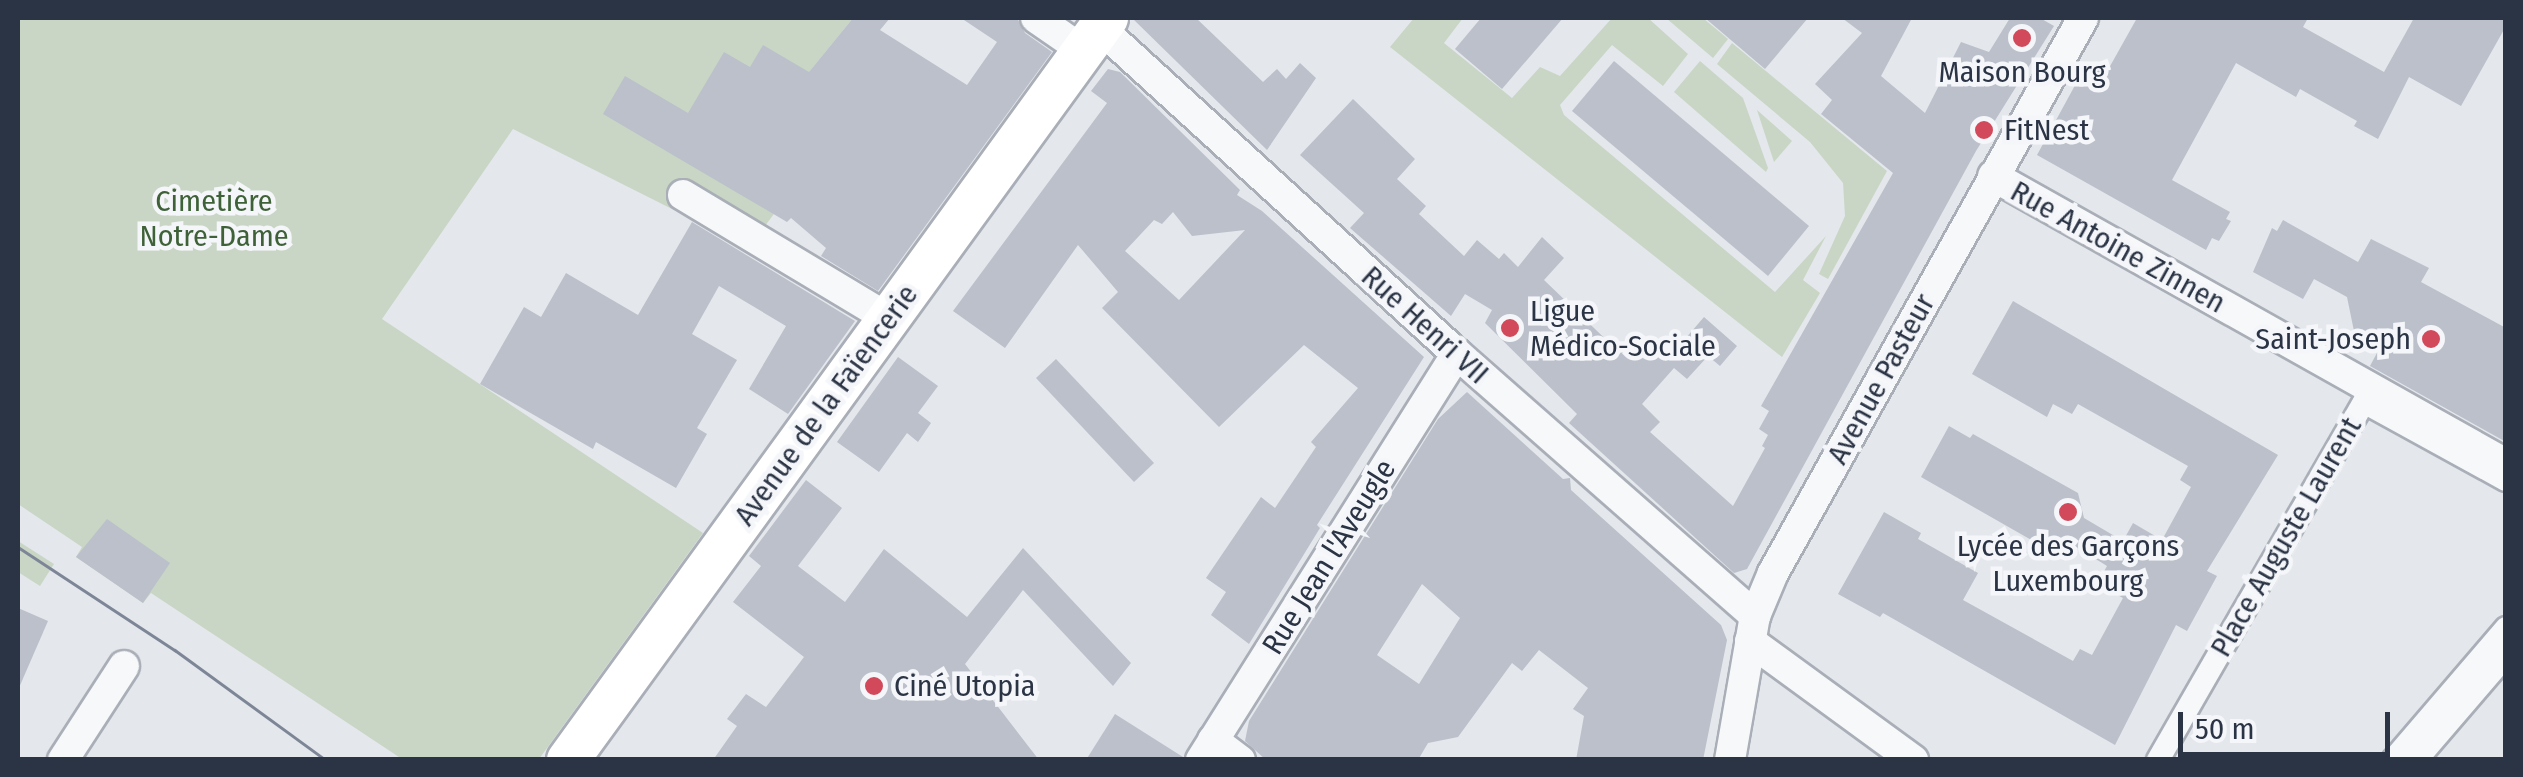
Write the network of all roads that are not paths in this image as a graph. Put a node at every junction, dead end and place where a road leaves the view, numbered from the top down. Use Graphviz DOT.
graph roads {
  1 [pos="1036,18"];
  2 [pos="2080,18"];
  3 [pos="1097,32"];
  4 [pos="1993,176"];
  5 [pos="683,195"];
  6 [pos="889,319"];
  7 [pos="1457,354"];
  8 [pos="2506,464"];
  9 [pos="2506,480"];
  10 [pos="1753,628"];
  11 [pos="2506,628"];
  12 [pos="2506,649"];
  13 [pos="124,666"];
  14 [pos="1207,750"];
  15 [pos="63,760"];
  16 [pos="568,760"];
  17 [pos="1240,760"];
  18 [pos="1730,760"];
  19 [pos="1913,760"];
  20 [pos="2158,760"];
  21 [pos="2392,760"];
  22 [pos="2411,760"];
  1 -- 3 [label="street"];
  2 -- 4 [label="street, Avenue Pasteur"];
  3 -- 6 [label="main road, Avenue de la Faïencerie"];
  3 -- 7 [label="street, Rue Henri VII"];
  4 -- 8 [label="street, Rue Antoine Zinnen"];
  4 -- 10 [label="street, Avenue Pasteur"];
  5 -- 6 [label="street"];
  6 -- 16 [label="main road, Avenue de la Faïencerie"];
  7 -- 10 [label="street, Rue Henri VII"];
  7 -- 14 [label="street, Rue Jean l'Aveugle"];
  9 -- 20 [label="street, Place Auguste Laurent"];
  10 -- 18 [label="street, Avenue Pasteur"];
  10 -- 19 [label="street, Rue Henri VII"];
  11 -- 21 [label="street"];
  12 -- 22 [label="street"];
  13 -- 15 [label="street"];
  14 -- 17 [label="street"];
}
